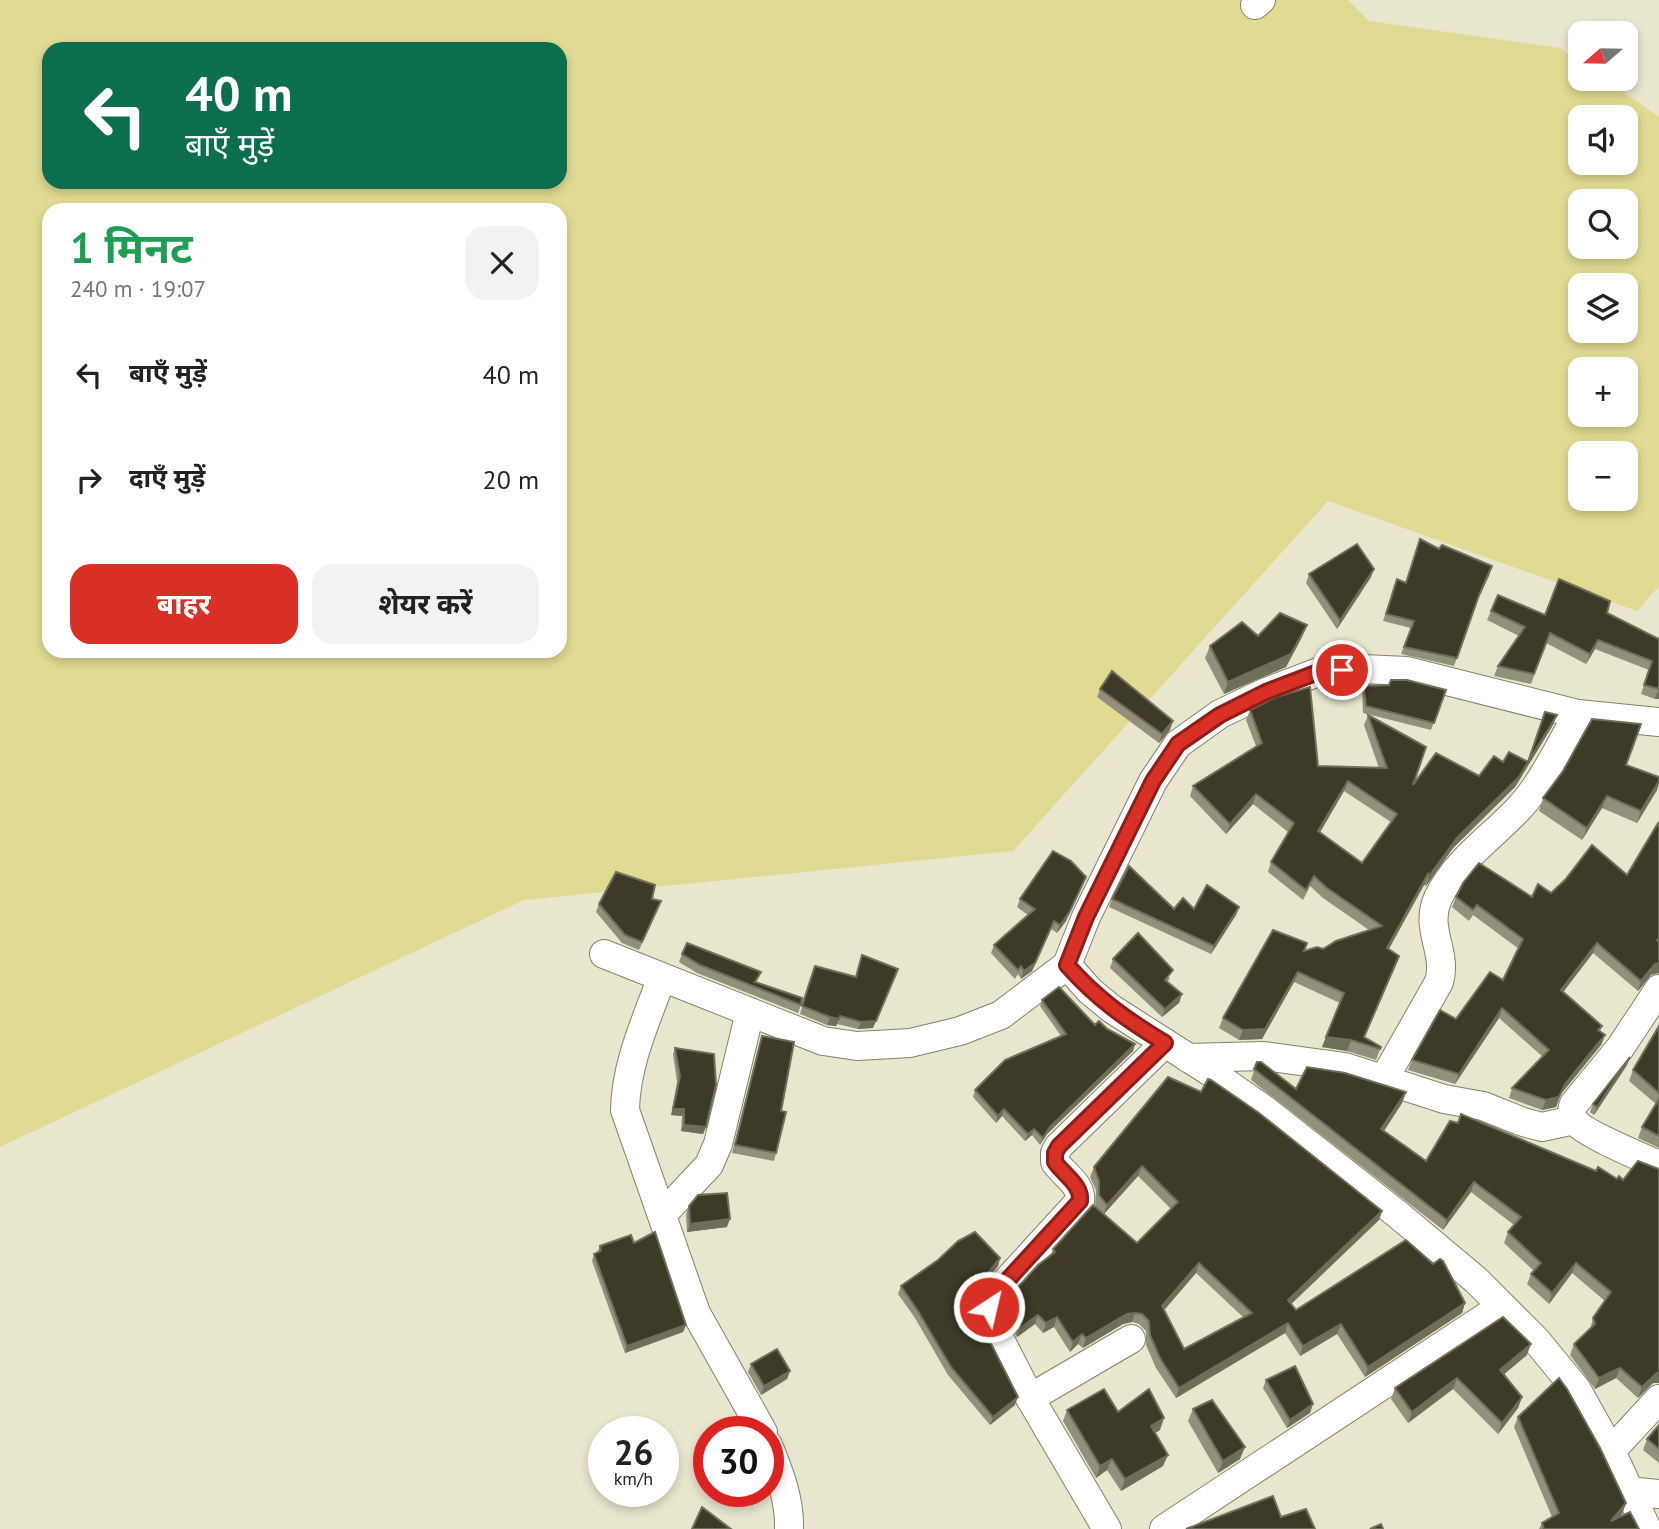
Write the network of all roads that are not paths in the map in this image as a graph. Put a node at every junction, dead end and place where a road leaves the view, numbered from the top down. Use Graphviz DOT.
graph roads {
  1 [pos="1578,714"];
  2 [pos="1659,722"];
  3 [pos="604,954"];
  4 [pos="1067,965"];
  5 [pos="662,977"];
  6 [pos="1659,989"];
  7 [pos="750,1012"];
  8 [pos="1177,1050"];
  9 [pos="1384,1079"];
  10 [pos="1574,1120"];
  11 [pos="1657,1160"];
  12 [pos="662,1215"];
  13 [pos="1501,1307"];
  14 [pos="1131,1339"];
  15 [pos="1030,1398"];
  16 [pos="1659,1399"];
  17 [pos="754,1416"];
  18 [pos="1611,1451"];
  19 [pos="784,1491"];
  20 [pos="1628,1491"];
  21 [pos="1659,1494"];
  22 [pos="789,1529"];
  23 [pos="1107,1529"];
  24 [pos="1164,1529"];
  25 [pos="1647,1529"];
  1 -- 2 [label="street"];
  1 -- 4 [label="street"];
  1 -- 9 [label="street"];
  3 -- 5 [label="street"];
  4 -- 7 [label="street"];
  4 -- 8 [label="street"];
  5 -- 7 [label="street"];
  5 -- 12 [label="street"];
  6 -- 10 [label="street"];
  7 -- 12 [label="street"];
  8 -- 9 [label="street"];
  8 -- 13 [label="street"];
  8 -- 15 [label="street"];
  9 -- 10 [label="street"];
  10 -- 11 [label="street"];
  12 -- 17 [label="street"];
  13 -- 18 [label="street"];
  13 -- 24 [label="street"];
  14 -- 15 [label="street"];
  15 -- 23 [label="street"];
  16 -- 18 [label="street"];
  18 -- 20 [label="street"];
  19 -- 22 [label="street"];
  20 -- 21 [label="street"];
  20 -- 25 [label="street"];
}
